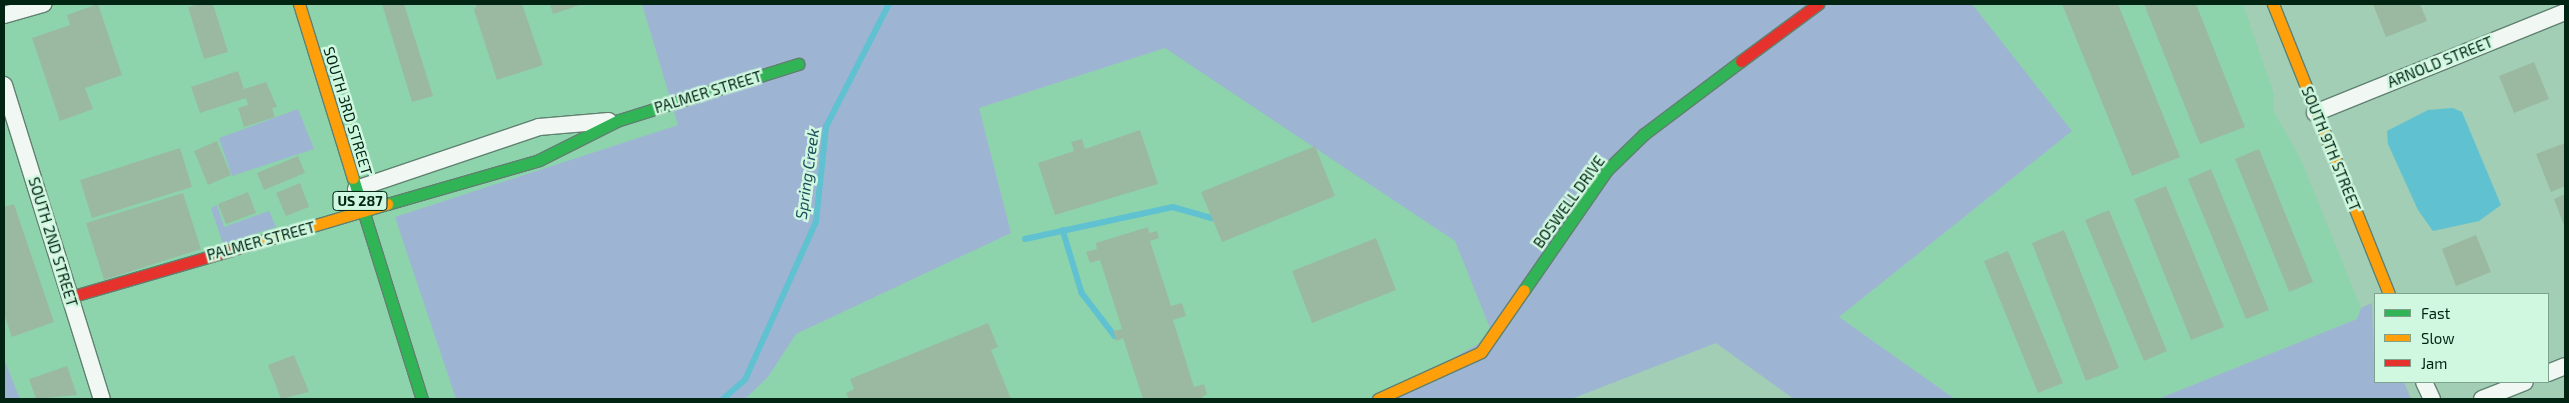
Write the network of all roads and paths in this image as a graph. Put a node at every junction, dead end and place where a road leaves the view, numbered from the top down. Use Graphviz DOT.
graph roads {
  1 [pos="43,4"];
  2 [pos="298,4"];
  3 [pos="1818,4"];
  4 [pos="2273,4"];
  5 [pos="2565,14"];
  6 [pos="4,15"];
  7 [pos="798,64"];
  8 [pos="4,85"];
  9 [pos="2316,113"];
  10 [pos="619,120"];
  11 [pos="356,189"];
  12 [pos="364,213"];
  13 [pos="2389,293"];
  14 [pos="70,297"];
  15 [pos="2565,366"];
  16 [pos="2549,373"];
  17 [pos="2424,383"];
  18 [pos="2522,383"];
  19 [pos="102,399"];
  20 [pos="422,399"];
  21 [pos="1378,399"];
  22 [pos="2432,399"];
  23 [pos="2482,399"];
  1 -- 6 [label="street"];
  2 -- 11 [label="street, SOUTH 3RD STREET / US 287"];
  3 -- 21 [label="street, BOSWELL DRIVE"];
  4 -- 9 [label="street, SOUTH 9TH STREET"];
  5 -- 9 [label="street, ARNOLD STREET"];
  7 -- 10 [label="street, PALMER STREET"];
  8 -- 14 [label="street, SOUTH 2ND STREET"];
  9 -- 13 [label="street, SOUTH 9TH STREET"];
  10 -- 11 [label="street, PALMER STREET"];
  10 -- 12 [label="street, PALMER STREET"];
  11 -- 12 [label="street, SOUTH 3RD STREET / US 287"];
  12 -- 14 [label="street, PALMER STREET"];
  12 -- 20 [label="street, SOUTH 3RD STREET / US 287"];
  14 -- 19 [label="street, SOUTH 2ND STREET"];
  15 -- 16 [label="street"];
  17 -- 22 [label="street"];
  18 -- 23 [label="street"];
}
